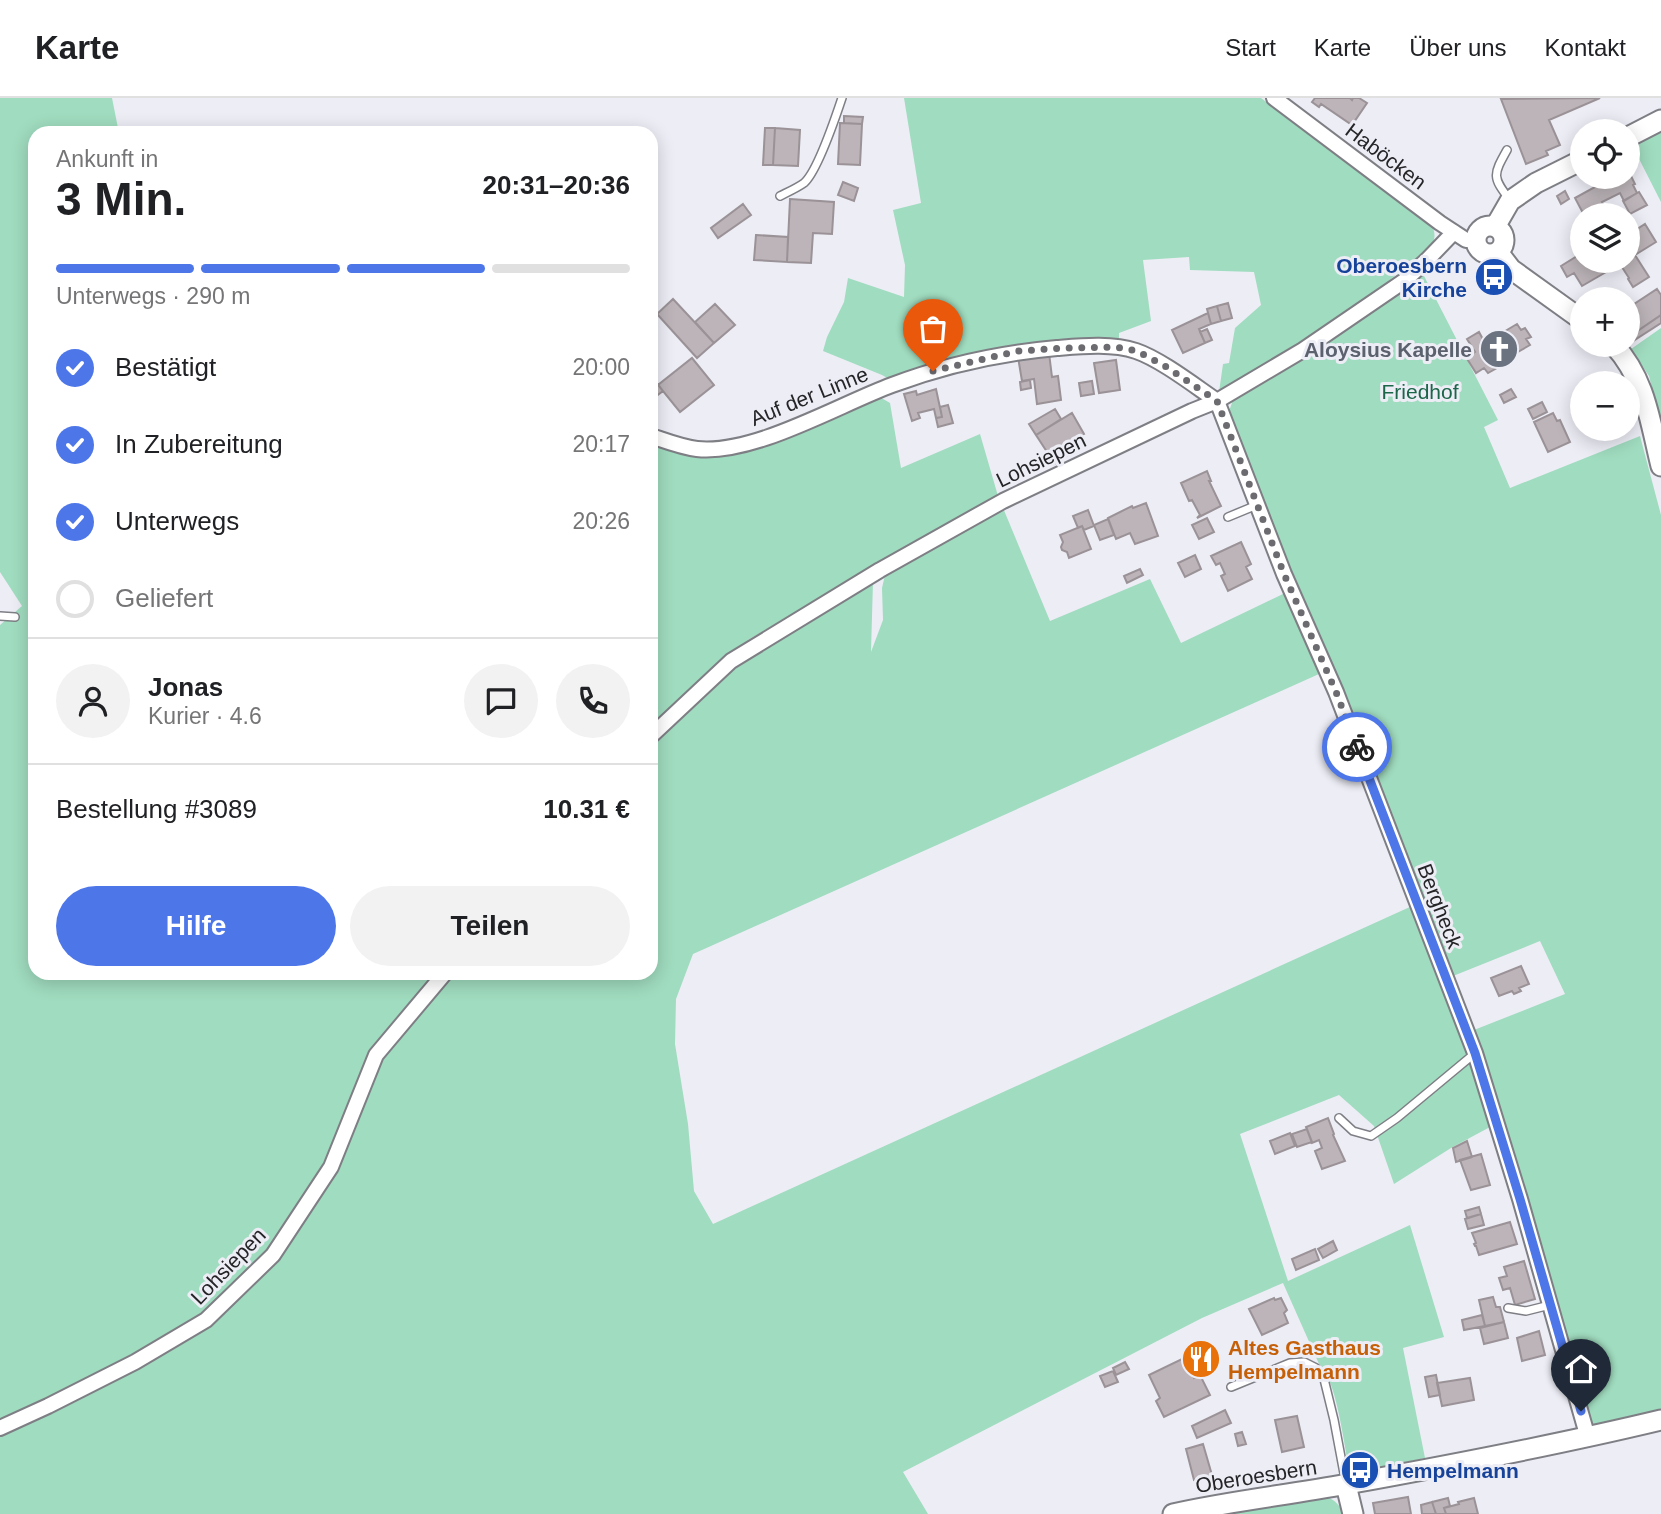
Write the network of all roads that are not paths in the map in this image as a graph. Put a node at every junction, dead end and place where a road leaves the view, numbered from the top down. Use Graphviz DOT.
graph roads {
  1 [pos="842,98"];
  2 [pos="1274,98"];
  3 [pos="1661,120"];
  4 [pos="1640,131"];
  5 [pos="1507,150"];
  6 [pos="1570,166"];
  7 [pos="780,196"];
  8 [pos="1510,201"];
  9 [pos="1495,227"];
  10 [pos="1454,232"];
  11 [pos="1476,240"];
  12 [pos="1498,252"];
  13 [pos="1570,311"];
  14 [pos="1624,357"];
  15 [pos="1217,401"];
  16 [pos="658,438"];
  17 [pos="1661,466"];
  18 [pos="1257,505"];
  19 [pos="1228,517"];
  20 [pos="0,616"];
  21 [pos="15,617"];
  22 [pos="658,729"];
  23 [pos="439,980"];
  24 [pos="1475,1053"];
  25 [pos="1339,1118"];
  26 [pos="1550,1305"];
  27 [pos="1508,1308"];
  28 [pos="1231,1387"];
  29 [pos="1661,1420"];
  30 [pos="0,1428"];
  31 [pos="1588,1438"];
  32 [pos="1346,1485"];
  33 [pos="1173,1514"];
  34 [pos="1353,1514"];
  1 -- 7 [label="lane"];
  2 -- 10 [label="street, Haböcken"];
  3 -- 4 [label="street"];
  5 -- 8 [label="lane"];
  6 -- 8 [label="street"];
  8 -- 9 [label="street"];
  9 -- 11 [label="street"];
  9 -- 12 [label="street"];
  10 -- 11 [label="street, Haböcken"];
  10 -- 15 [label="street, Lohsiepen"];
  11 -- 12 [label="street"];
  12 -- 13 [label="street"];
  14 -- 17 [label="street"];
  15 -- 16 [label="street, Auf der Linne"];
  15 -- 18 [label="street, Bergheck"];
  15 -- 22 [label="street, Lohsiepen"];
  18 -- 19 [label="lane"];
  18 -- 24 [label="street, Bergheck"];
  20 -- 21 [label="lane"];
  23 -- 30 [label="street, Lohsiepen"];
  24 -- 25 [label="lane"];
  24 -- 26 [label="street, Bergheck"];
  26 -- 27 [label="lane"];
  26 -- 31 [label="street, Bergheck"];
  28 -- 32 [label="lane"];
  29 -- 31 [label="street, Oberoesbern"];
  31 -- 32 [label="street, Oberoesbern"];
  32 -- 33 [label="street, Oberoesbern"];
  32 -- 34 [label="street"];
}
